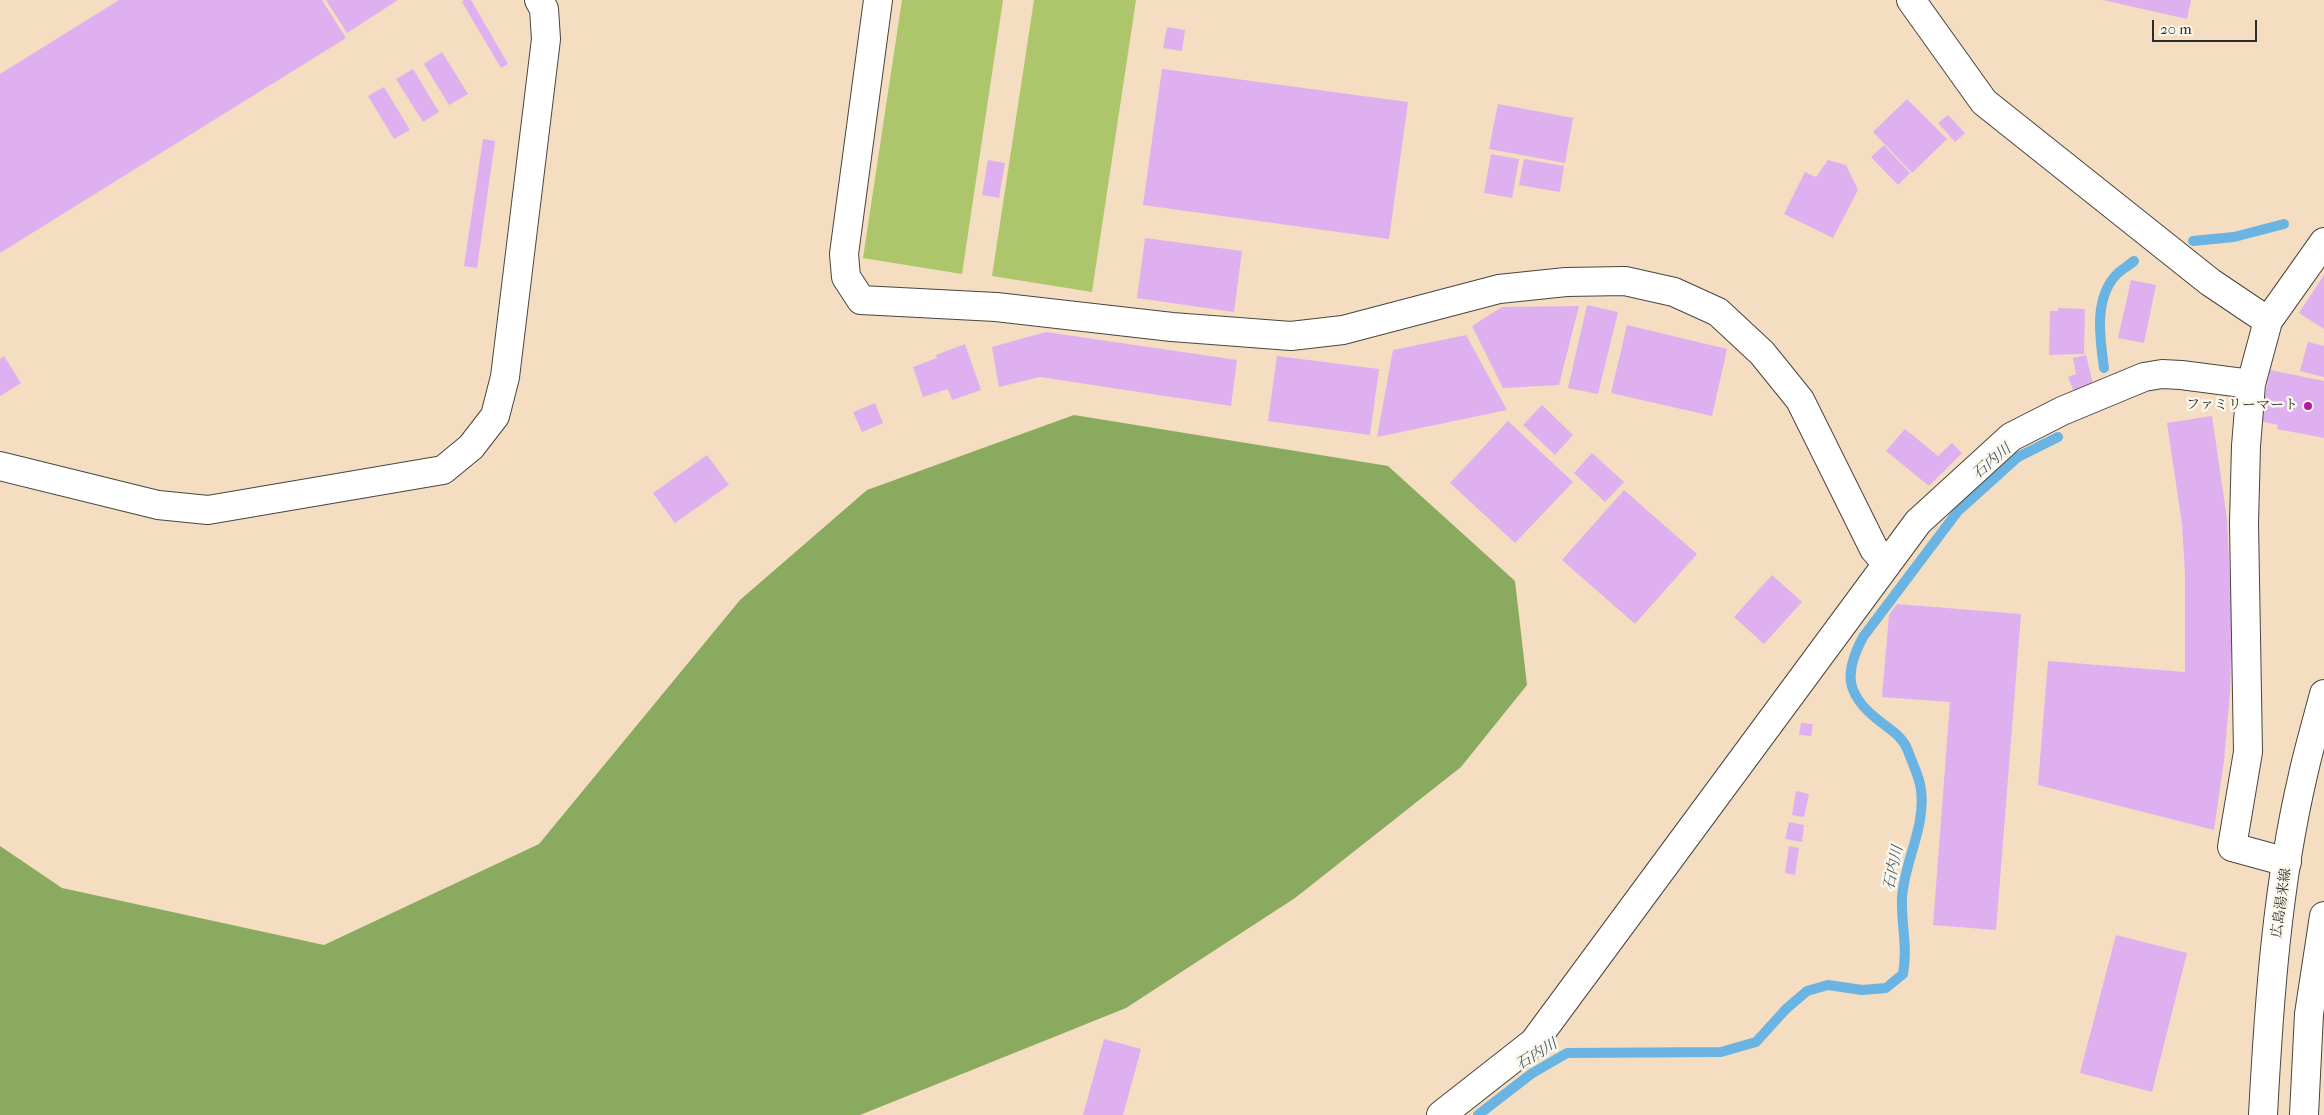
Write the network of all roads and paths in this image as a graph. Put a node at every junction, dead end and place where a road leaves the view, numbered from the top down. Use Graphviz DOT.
graph roads {
  1 [pos="540,0"];
  2 [pos="878,0"];
  3 [pos="1911,0"];
  4 [pos="2324,242"];
  5 [pos="2268,321"];
  6 [pos="2251,384"];
  7 [pos="0,466"];
  8 [pos="1887,564"];
  9 [pos="2324,694"];
  10 [pos="2288,862"];
  11 [pos="2324,916"];
  12 [pos="1441,1115"];
  13 [pos="2263,1115"];
  14 [pos="2304,1115"];
  1 -- 7 [label="street"];
  2 -- 8 [label="street"];
  3 -- 5 [label="street"];
  4 -- 5 [label="street"];
  5 -- 6 [label="street"];
  6 -- 8 [label="street"];
  6 -- 10 [label="street"];
  8 -- 12 [label="street"];
  9 -- 10 [label="street, 広島湯来線"];
  10 -- 13 [label="street, 広島湯来線"];
  11 -- 14 [label="street"];
}
